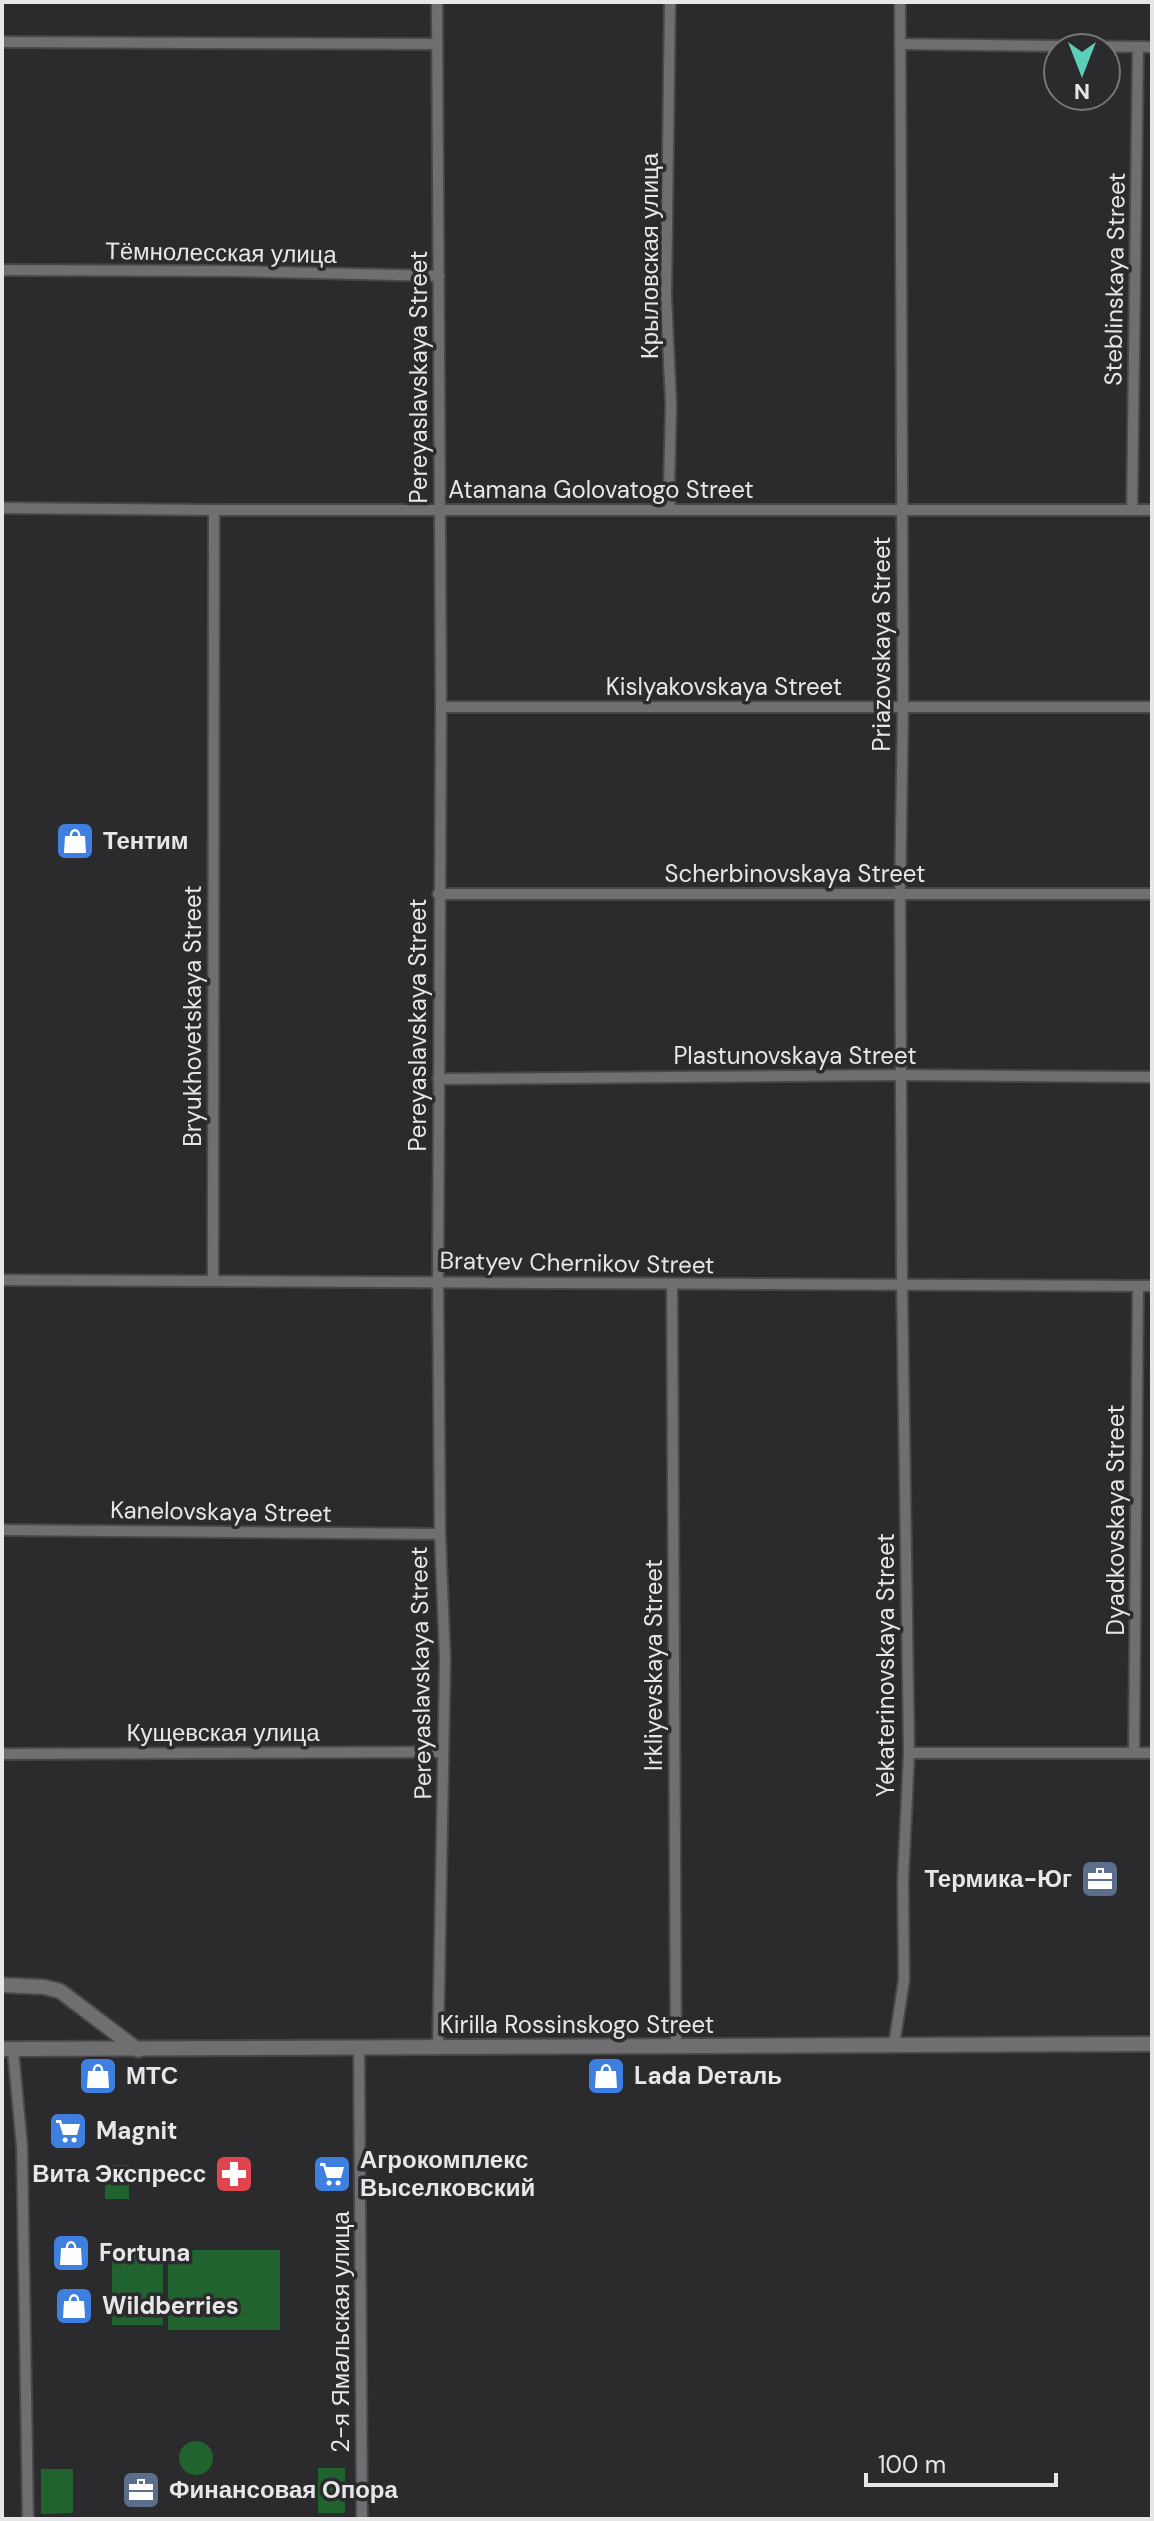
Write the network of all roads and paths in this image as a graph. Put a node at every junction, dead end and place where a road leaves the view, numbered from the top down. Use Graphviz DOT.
graph roads {
  1 [pos="437,2"];
  2 [pos="670,2"];
  3 [pos="900,2"];
  4 [pos="2,42"];
  5 [pos="437,44"];
  6 [pos="900,44"];
  7 [pos="1138,47"];
  8 [pos="1152,47"];
  9 [pos="2,270"];
  10 [pos="439,276"];
  11 [pos="2,508"];
  12 [pos="670,509"];
  13 [pos="214,510"];
  14 [pos="902,510"];
  15 [pos="1132,510"];
  16 [pos="1152,510"];
  17 [pos="440,511"];
  18 [pos="903,706"];
  19 [pos="441,707"];
  20 [pos="1152,707"];
  21 [pos="438,894"];
  22 [pos="1152,894"];
  23 [pos="900,895"];
  24 [pos="901,1075"];
  25 [pos="1152,1077"];
  26 [pos="438,1079"];
  27 [pos="2,1280"];
  28 [pos="213,1281"];
  29 [pos="438,1281"];
  30 [pos="672,1284"];
  31 [pos="902,1285"];
  32 [pos="1138,1286"];
  33 [pos="1152,1286"];
  34 [pos="2,1530"];
  35 [pos="440,1534"];
  36 [pos="443,1752"];
  37 [pos="909,1753"];
  38 [pos="1134,1753"];
  39 [pos="1152,1753"];
  40 [pos="2,1754"];
  41 [pos="2,1985"];
  42 [pos="1152,2044"];
  43 [pos="894,2045"];
  44 [pos="676,2046"];
  45 [pos="438,2047"];
  46 [pos="359,2048"];
  47 [pos="7,2050"];
  48 [pos="138,2050"];
  49 [pos="28,2519"];
  50 [pos="362,2519"];
  1 -- 5 [label="street, Pereyaslavskaya Street"];
  2 -- 12 [label="street, Крыловская улица"];
  3 -- 6 [label="street, Priazovskaya Street"];
  4 -- 5 [label="street"];
  5 -- 10 [label="street, Pereyaslavskaya Street"];
  6 -- 7 [label="street"];
  6 -- 14 [label="street, Priazovskaya Street"];
  7 -- 8 [label="street"];
  7 -- 15 [label="street, Steblinskaya Street"];
  9 -- 10 [label="street, Тёмнолесская улица"];
  10 -- 17 [label="street, Pereyaslavskaya Street"];
  11 -- 13 [label="street, Atamana Golovatogo Street"];
  12 -- 14 [label="street, Atamana Golovatogo Street"];
  12 -- 17 [label="street, Atamana Golovatogo Street"];
  13 -- 17 [label="street, Atamana Golovatogo Street"];
  13 -- 28 [label="street, Bryukhovetskaya Street"];
  14 -- 15 [label="street, Atamana Golovatogo Street"];
  14 -- 18 [label="street, Priazovskaya Street"];
  15 -- 16 [label="street, Atamana Golovatogo Street"];
  17 -- 19 [label="street, Pereyaslavskaya Street"];
  18 -- 19 [label="street, Kislyakovskaya Street"];
  18 -- 20 [label="street, Kislyakovskaya Street"];
  18 -- 23 [label="street, Priazovskaya Street"];
  19 -- 21 [label="street, Pereyaslavskaya Street"];
  21 -- 23 [label="street, Scherbinovskaya Street"];
  21 -- 26 [label="street, Pereyaslavskaya Street"];
  22 -- 23 [label="street, Scherbinovskaya Street"];
  23 -- 24 [label="street, Priazovskaya Street"];
  24 -- 25 [label="street, Plastunovskaya Street"];
  24 -- 26 [label="street, Plastunovskaya Street"];
  24 -- 31 [label="street, Priazovskaya Street"];
  26 -- 29 [label="street, Pereyaslavskaya Street"];
  27 -- 28 [label="street, Bratyev Chernikov Street"];
  28 -- 29 [label="street, Bratyev Chernikov Street"];
  29 -- 30 [label="street, Bratyev Chernikov Street"];
  29 -- 35 [label="street, Pereyaslavskaya Street"];
  30 -- 31 [label="street, Bratyev Chernikov Street"];
  30 -- 44 [label="street, Irkliyevskaya Street"];
  31 -- 32 [label="street, Bratyev Chernikov Street"];
  31 -- 37 [label="street, Yekaterinovskaya Street"];
  32 -- 33 [label="street, Bratyev Chernikov Street"];
  32 -- 38 [label="street, Dyadkovskaya Street"];
  34 -- 35 [label="street, Kanelovskaya Street"];
  35 -- 36 [label="street, Pereyaslavskaya Street"];
  36 -- 40 [label="street, Кущевская улица"];
  36 -- 45 [label="street, Pereyaslavskaya Street"];
  37 -- 38 [label="street"];
  37 -- 43 [label="street, Yekaterinovskaya Street"];
  38 -- 39 [label="street"];
  41 -- 48 [label="main road"];
  42 -- 43 [label="main road, Kirilla Rossinskogo Street"];
  43 -- 44 [label="main road, Kirilla Rossinskogo Street"];
  44 -- 45 [label="main road, Kirilla Rossinskogo Street"];
  45 -- 46 [label="main road, Kirilla Rossinskogo Street"];
  46 -- 48 [label="main road, Kirilla Rossinskogo Street"];
  46 -- 50 [label="street, 2-я Ямальская улица"];
  47 -- 48 [label="main road, Kirilla Rossinskogo Street"];
  47 -- 49 [label="street"];
}
